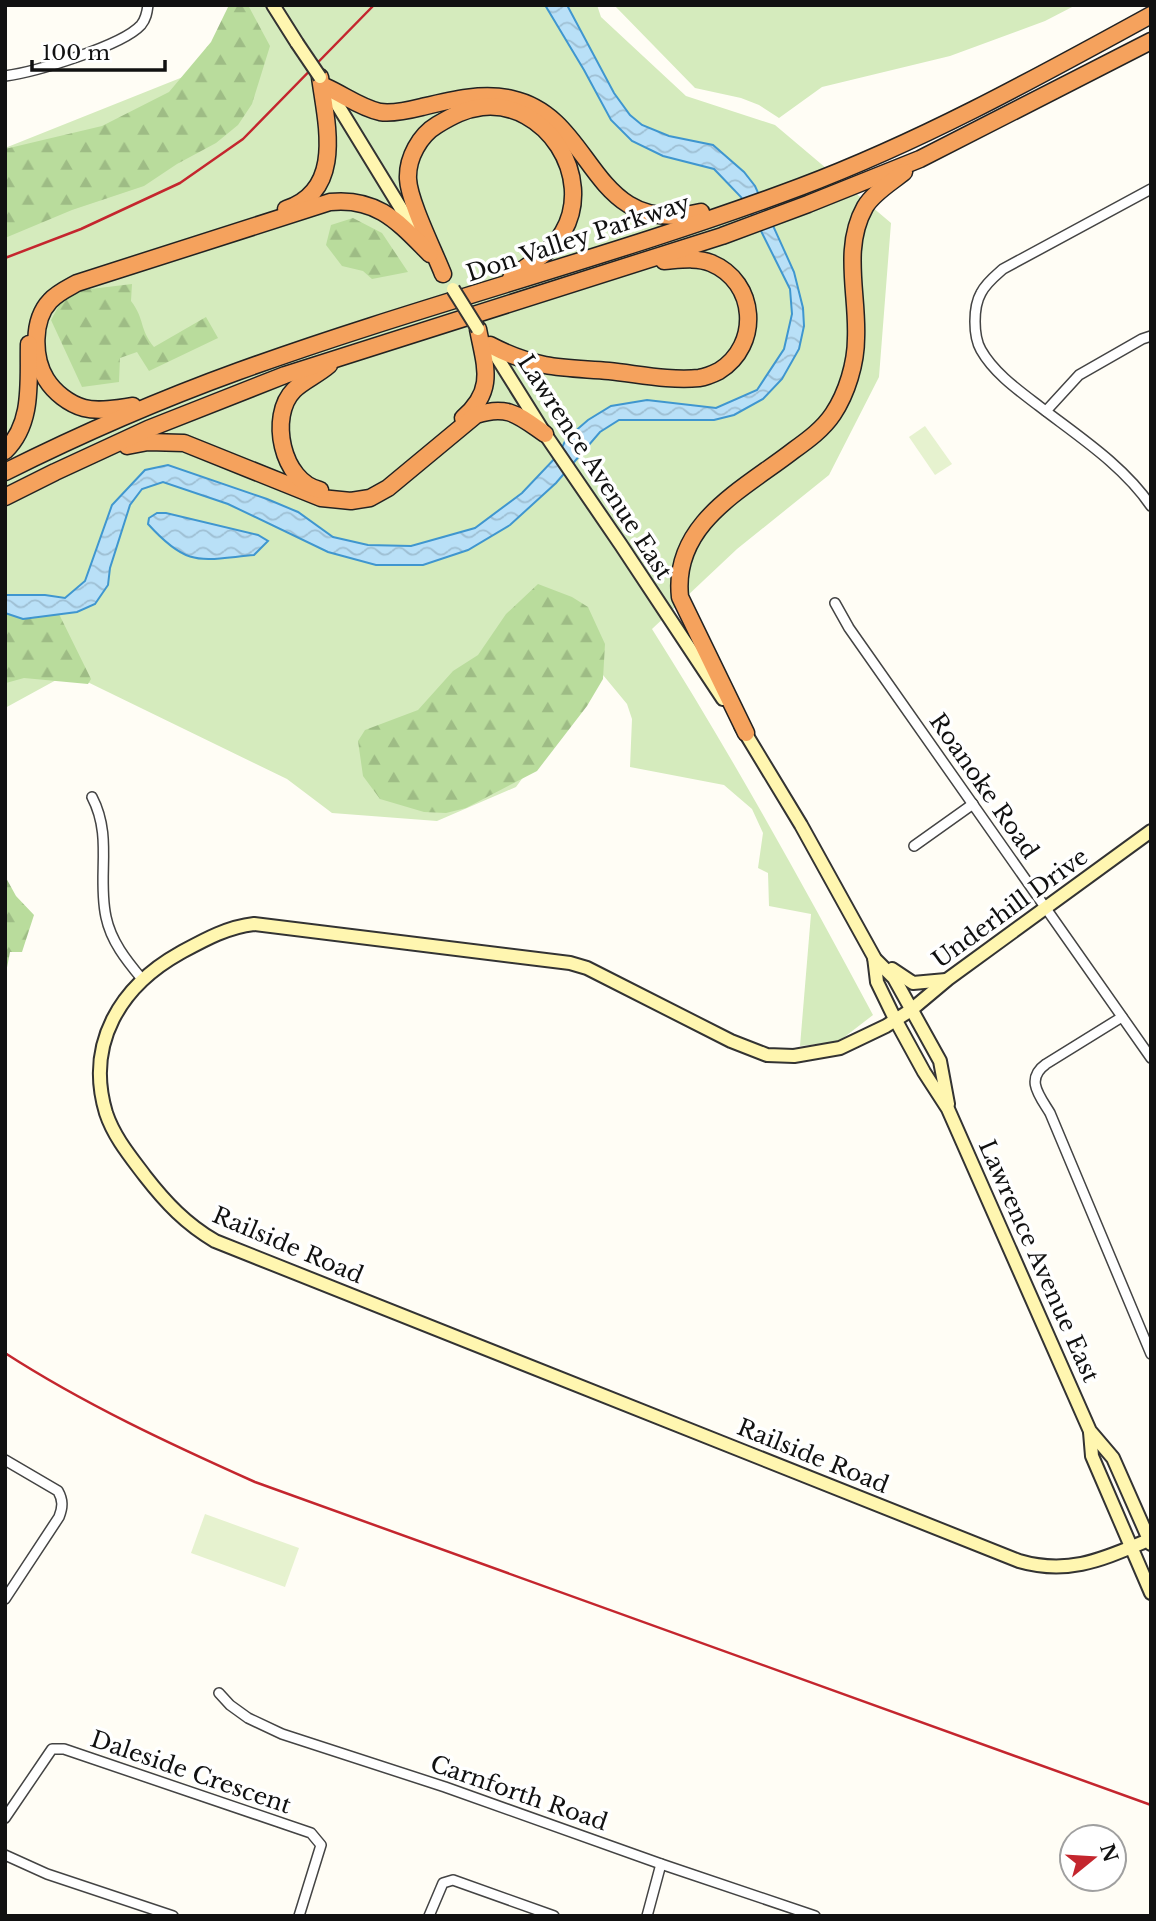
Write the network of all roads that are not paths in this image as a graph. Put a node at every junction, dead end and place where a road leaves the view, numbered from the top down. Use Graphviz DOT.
graph roads {
  1 [pos="148,5"];
  2 [pos="273,5"];
  3 [pos="1151,15"];
  4 [pos="1151,41"];
  5 [pos="5,76"];
  6 [pos="323,82"];
  7 [pos="920,159"];
  8 [pos="1151,189"];
  9 [pos="727,213"];
  10 [pos="430,254"];
  11 [pos="637,264"];
  12 [pos="443,274"];
  13 [pos="496,288"];
  14 [pos="1151,336"];
  15 [pos="485,338"];
  16 [pos="337,359"];
  17 [pos="156,403"];
  18 [pos="1046,411"];
  19 [pos="545,434"];
  20 [pos="5,451"];
  21 [pos="97,453"];
  22 [pos="5,472"];
  23 [pos="5,497"];
  24 [pos="1151,506"];
  25 [pos="835,603"];
  26 [pos="746,733"];
  27 [pos="92,797"];
  28 [pos="972,804"];
  29 [pos="1151,831"];
  30 [pos="914,846"];
  31 [pos="1046,908"];
  32 [pos="874,957"];
  33 [pos="142,979"];
  34 [pos="948,979"];
  35 [pos="911,1010"];
  36 [pos="1122,1017"];
  37 [pos="895,1020"];
  38 [pos="1151,1058"];
  39 [pos="948,1109"];
  40 [pos="1151,1354"];
  41 [pos="1090,1431"];
  42 [pos="5,1460"];
  43 [pos="1150,1541"];
  44 [pos="1131,1547"];
  45 [pos="1151,1593"];
  46 [pos="5,1599"];
  47 [pos="219,1693"];
  48 [pos="5,1818"];
  49 [pos="5,1855"];
  50 [pos="662,1864"];
  51 [pos="173,1916"];
  52 [pos="299,1916"];
  53 [pos="429,1916"];
  54 [pos="554,1916"];
  55 [pos="647,1916"];
  56 [pos="815,1916"];
  1 -- 5 [label="street"];
  2 -- 6 [label="street, Lawrence Avenue East, bridge"];
  3 -- 9 [label="highway, Don Valley Parkway"];
  4 -- 7 [label="highway, Don Valley Parkway"];
  6 -- 9 [label="highway"];
  6 -- 10 [label="street, Lawrence Avenue East"];
  6 -- 20 [label="highway"];
  7 -- 11 [label="highway, Don Valley Parkway"];
  7 -- 26 [label="highway"];
  8 -- 18 [label="street"];
  9 -- 13 [label="highway, Don Valley Parkway"];
  10 -- 12 [label="street, Lawrence Avenue East"];
  10 -- 17 [label="highway"];
  11 -- 15 [label="highway"];
  11 -- 16 [label="highway, Don Valley Parkway"];
  12 -- 13 [label="highway"];
  12 -- 15 [label="street, Lawrence Avenue East, bridge"];
  13 -- 17 [label="highway, Don Valley Parkway"];
  14 -- 18 [label="street"];
  15 -- 16 [label="highway"];
  15 -- 19 [label="street, Lawrence Avenue East"];
  16 -- 21 [label="highway, Don Valley Parkway"];
  17 -- 22 [label="highway, Don Valley Parkway"];
  18 -- 24 [label="street"];
  19 -- 21 [label="highway"];
  19 -- 26 [label="street, Lawrence Avenue East"];
  21 -- 23 [label="highway, Don Valley Parkway"];
  25 -- 28 [label="street, Roanoke Road"];
  26 -- 32 [label="street, Lawrence Avenue East"];
  27 -- 33 [label="street"];
  28 -- 30 [label="street"];
  28 -- 31 [label="street, Roanoke Road"];
  29 -- 31 [label="street, Underhill Drive"];
  31 -- 34 [label="street, Underhill Drive"];
  31 -- 36 [label="street, Roanoke Road"];
  32 -- 34 [label="street"];
  32 -- 35 [label="street, Lawrence Avenue East"];
  32 -- 37 [label="street, Lawrence Avenue East"];
  33 -- 37 [label="street, Railside Road"];
  33 -- 44 [label="street, Railside Road"];
  34 -- 35 [label="street, Underhill Drive"];
  35 -- 37 [label="street, Underhill Drive"];
  35 -- 39 [label="street, Lawrence Avenue East"];
  36 -- 38 [label="street, Roanoke Road"];
  36 -- 40 [label="street"];
  37 -- 39 [label="street, Lawrence Avenue East"];
  39 -- 41 [label="street, Lawrence Avenue East"];
  41 -- 43 [label="street, Lawrence Avenue East"];
  41 -- 44 [label="street, Lawrence Avenue East"];
  42 -- 46 [label="street"];
  43 -- 44 [label="street, Railside Road"];
  44 -- 45 [label="street, Lawrence Avenue East"];
  47 -- 50 [label="street, Carnforth Road"];
  48 -- 52 [label="street, Daleside Crescent"];
  49 -- 51 [label="street"];
  50 -- 55 [label="street"];
  50 -- 56 [label="street, Carnforth Road"];
  53 -- 54 [label="street"];
}
